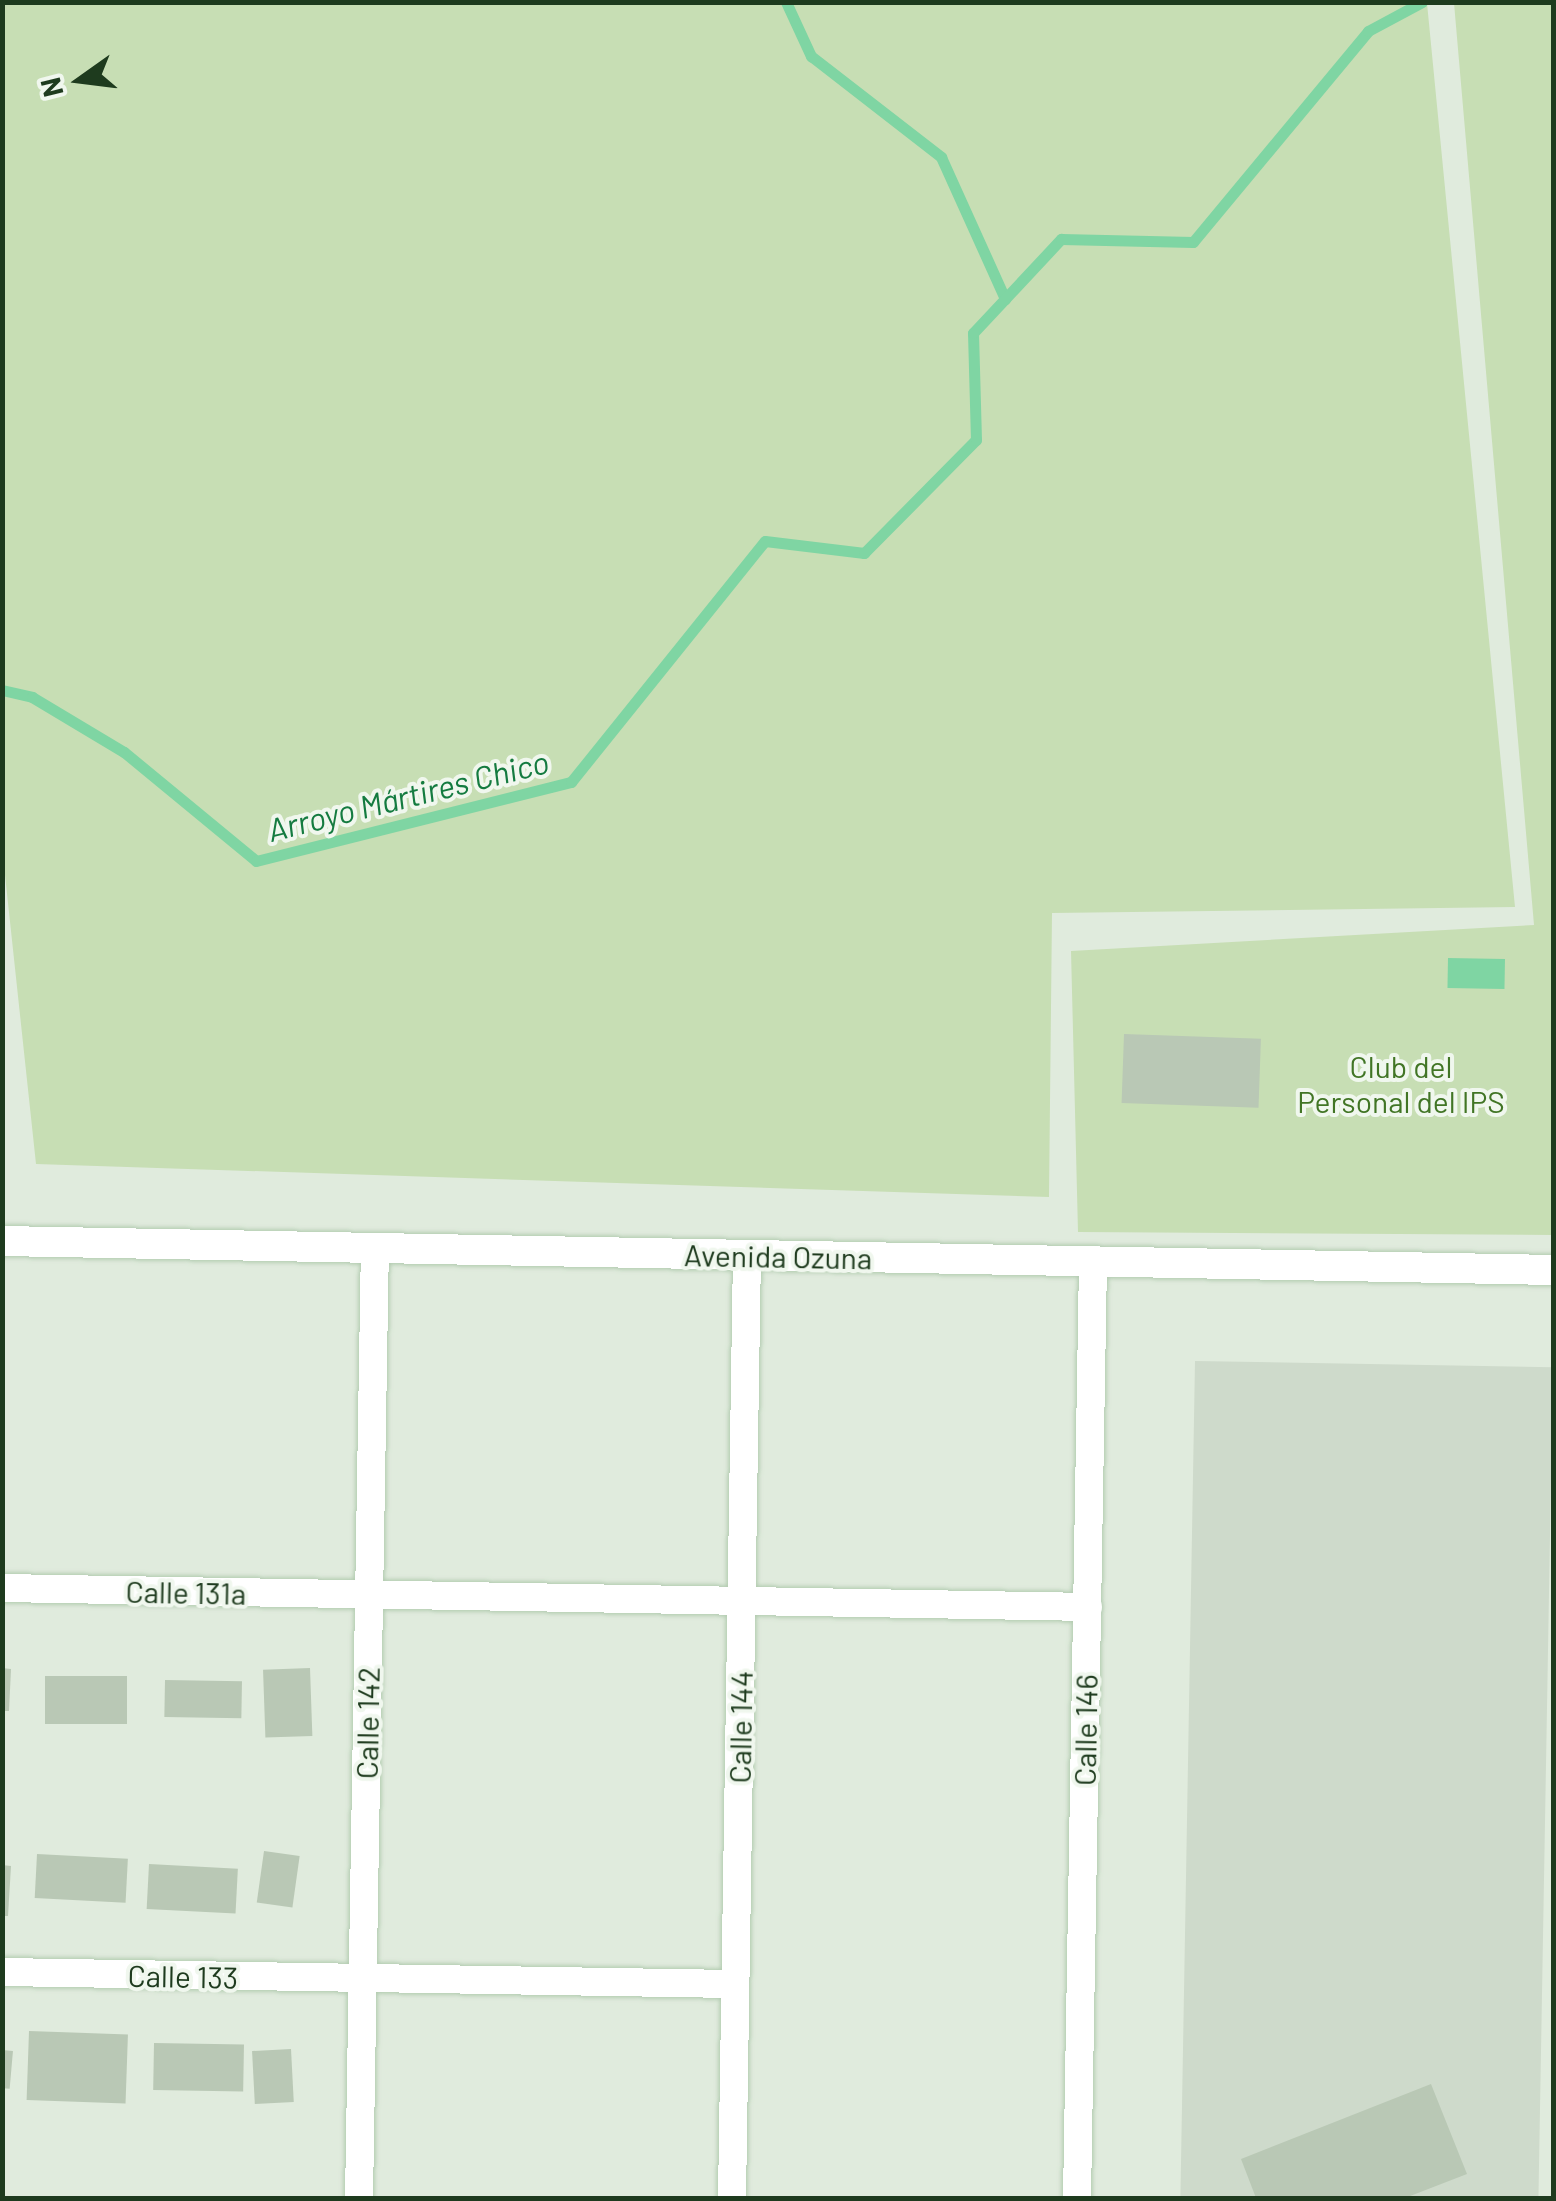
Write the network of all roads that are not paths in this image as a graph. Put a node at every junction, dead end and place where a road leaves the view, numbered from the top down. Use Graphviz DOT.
graph roads {
  1 [pos="2,1241"];
  2 [pos="375,1248"];
  3 [pos="747,1255"];
  4 [pos="1093,1262"];
  5 [pos="1554,1270"];
  6 [pos="2,1588"];
  7 [pos="369,1595"];
  8 [pos="742,1600"];
  9 [pos="1088,1607"];
  10 [pos="2,1972"];
  11 [pos="362,1980"];
  12 [pos="735,1984"];
  13 [pos="359,2198"];
  14 [pos="732,2198"];
  15 [pos="1077,2198"];
  1 -- 2 [label="main road, Avenida Ozuna"];
  2 -- 3 [label="main road, Avenida Ozuna"];
  2 -- 7 [label="street, Calle 142"];
  3 -- 4 [label="main road, Avenida Ozuna"];
  3 -- 8 [label="street, Calle 144"];
  4 -- 5 [label="main road, Avenida Ozuna"];
  4 -- 9 [label="street, Calle 146"];
  6 -- 7 [label="street, Calle 131a"];
  7 -- 8 [label="street, Calle 131a"];
  7 -- 11 [label="street, Calle 142"];
  8 -- 9 [label="street, Calle 131a"];
  8 -- 12 [label="street, Calle 144"];
  9 -- 15 [label="street, Calle 146"];
  10 -- 11 [label="street, Calle 133"];
  11 -- 12 [label="street, Calle 133"];
  11 -- 13 [label="street, Calle 142"];
  12 -- 14 [label="street, Calle 144"];
}
